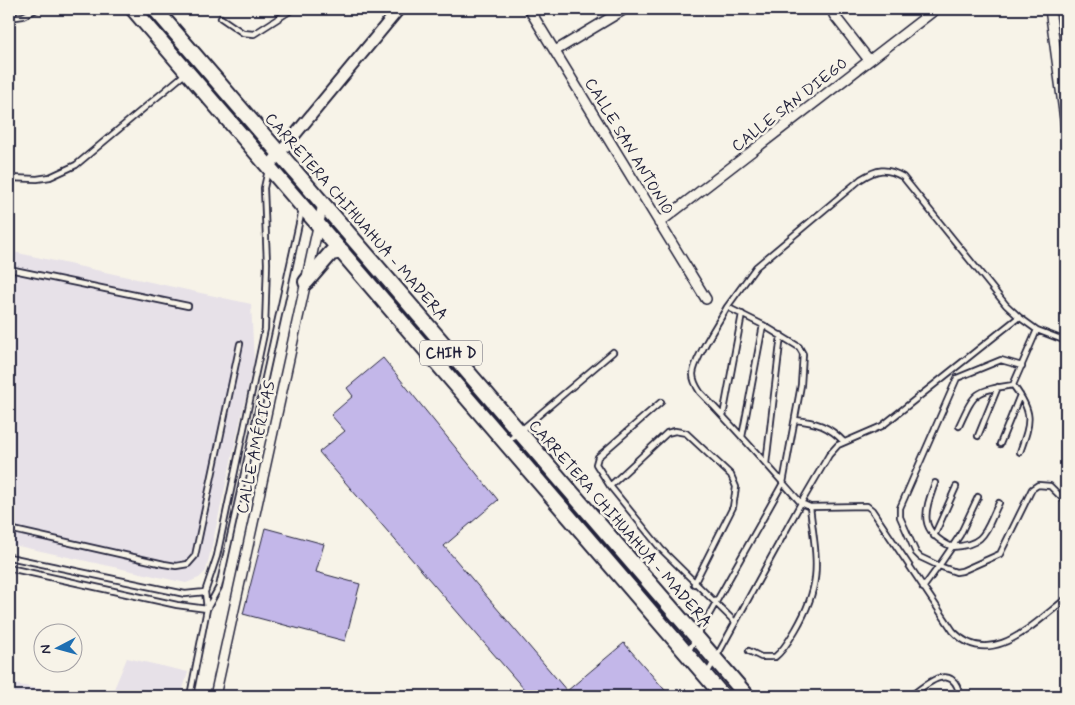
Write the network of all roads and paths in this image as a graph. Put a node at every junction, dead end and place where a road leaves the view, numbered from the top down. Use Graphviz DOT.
graph roads {
  1 [pos="37,9"];
  2 [pos="133,9"];
  3 [pos="155,9"];
  4 [pos="293,9"];
  5 [pos="399,9"];
  6 [pos="529,9"];
  7 [pos="624,9"];
  8 [pos="936,9"];
  9 [pos="1050,9"];
  10 [pos="834,14"];
  11 [pos="9,18"];
  12 [pos="221,18"];
  13 [pos="555,51"];
  14 [pos="869,60"];
  15 [pos="187,72"];
  16 [pos="1066,127"];
  17 [pos="280,152"];
  18 [pos="269,166"];
  19 [pos="9,178"];
  20 [pos="305,196"];
  21 [pos="323,204"];
  22 [pos="660,223"];
  23 [pos="318,224"];
  24 [pos="342,251"];
  25 [pos="9,269"];
  26 [pos="306,282"];
  27 [pos="706,299"];
  28 [pos="188,306"];
  29 [pos="727,307"];
  30 [pos="742,314"];
  31 [pos="1019,317"];
  32 [pos="763,325"];
  33 [pos="1037,330"];
  34 [pos="781,335"];
  35 [pos="1066,340"];
  36 [pos="240,344"];
  37 [pos="613,352"];
  38 [pos="1022,366"];
  39 [pos="1013,385"];
  40 [pos="998,387"];
  41 [pos="1020,394"];
  42 [pos="661,402"];
  43 [pos="722,416"];
  44 [pos="795,420"];
  45 [pos="959,426"];
  46 [pos="520,431"];
  47 [pos="978,436"];
  48 [pos="742,437"];
  49 [pos="844,442"];
  50 [pos="506,443"];
  51 [pos="1000,444"];
  52 [pos="1020,452"];
  53 [pos="766,464"];
  54 [pos="783,483"];
  55 [pos="935,483"];
  56 [pos="610,486"];
  57 [pos="956,487"];
  58 [pos="978,497"];
  59 [pos="1066,502"];
  60 [pos="801,503"];
  61 [pos="999,503"];
  62 [pos="585,506"];
  63 [pos="810,508"];
  64 [pos="574,523"];
  65 [pos="9,529"];
  66 [pos="609,535"];
  67 [pos="934,536"];
  68 [pos="594,547"];
  69 [pos="952,547"];
  70 [pos="9,557"];
  71 [pos="939,566"];
  72 [pos="9,568"];
  73 [pos="694,584"];
  74 [pos="923,588"];
  75 [pos="205,592"];
  76 [pos="1066,599"];
  77 [pos="716,605"];
  78 [pos="207,608"];
  79 [pos="735,622"];
  80 [pos="697,638"];
  81 [pos="749,651"];
  82 [pos="687,654"];
  83 [pos="715,658"];
  84 [pos="706,676"];
  85 [pos="190,696"];
  86 [pos="215,696"];
  87 [pos="723,696"];
  88 [pos="748,696"];
  89 [pos="911,696"];
  90 [pos="960,696"];
  1 -- 11 [label="lane"];
  2 -- 15 [label="highway, CARRETERA CHIHUAHUA - MADERA / CHIH D"];
  3 -- 17 [label="highway, CARRETERA CHIHUAHUA - MADERA / CHIH D"];
  4 -- 12 [label="lane"];
  5 -- 17 [label="street"];
  6 -- 13 [label="street, CALLE SAN ANTONIO"];
  7 -- 13 [label="street"];
  8 -- 14 [label="street, CALLE SAN DIEGO"];
  9 -- 16 [label="street"];
  10 -- 14 [label="street"];
  13 -- 22 [label="street, CALLE SAN ANTONIO"];
  14 -- 22 [label="street, CALLE SAN DIEGO"];
  15 -- 18 [label="highway, CARRETERA CHIHUAHUA - MADERA / CHIH D"];
  15 -- 19 [label="lane"];
  17 -- 18 [label="street"];
  17 -- 20 [label="highway, CARRETERA CHIHUAHUA - MADERA / CHIH D"];
  18 -- 20 [label="highway, CARRETERA CHIHUAHUA - MADERA / CHIH D"];
  18 -- 75 [label="lane"];
  20 -- 21 [label="highway, CARRETERA CHIHUAHUA - MADERA / CHIH D"];
  20 -- 23 [label="highway, CARRETERA CHIHUAHUA - MADERA / CHIH D"];
  20 -- 78 [label="lane"];
  21 -- 23 [label="street, CALLE AMÉRICAS"];
  21 -- 46 [label="highway, CARRETERA CHIHUAHUA - MADERA / CHIH D"];
  22 -- 27 [label="street, CALLE SAN ANTONIO"];
  23 -- 24 [label="highway, CARRETERA CHIHUAHUA - MADERA / CHIH D"];
  23 -- 26 [label="street, CALLE AMÉRICAS"];
  24 -- 26 [label="highway"];
  24 -- 50 [label="highway, CARRETERA CHIHUAHUA - MADERA / CHIH D"];
  25 -- 28 [label="lane"];
  26 -- 86 [label="street, CALLE AMÉRICAS"];
  29 -- 30 [label="lane"];
  29 -- 31 [label="lane"];
  29 -- 43 [label="lane"];
  30 -- 32 [label="lane"];
  30 -- 43 [label="lane"];
  31 -- 33 [label="lane"];
  31 -- 49 [label="lane"];
  32 -- 34 [label="lane"];
  32 -- 48 [label="lane"];
  33 -- 35 [label="lane"];
  33 -- 38 [label="lane"];
  34 -- 44 [label="lane"];
  34 -- 53 [label="lane"];
  36 -- 65 [label="lane"];
  37 -- 46 [label="lane"];
  38 -- 39 [label="lane"];
  38 -- 71 [label="lane"];
  39 -- 40 [label="lane"];
  39 -- 41 [label="lane"];
  40 -- 45 [label="lane"];
  40 -- 47 [label="lane"];
  41 -- 51 [label="lane"];
  41 -- 52 [label="lane"];
  42 -- 56 [label="lane"];
  43 -- 48 [label="lane"];
  44 -- 49 [label="lane"];
  44 -- 54 [label="lane"];
  46 -- 50 [label="lane"];
  46 -- 62 [label="highway, CARRETERA CHIHUAHUA - MADERA / CHIH D"];
  48 -- 53 [label="lane"];
  49 -- 60 [label="lane"];
  50 -- 64 [label="highway, CARRETERA CHIHUAHUA - MADERA / CHIH D"];
  53 -- 54 [label="lane"];
  54 -- 60 [label="lane"];
  54 -- 77 [label="lane"];
  55 -- 67 [label="lane"];
  56 -- 73 [label="lane"];
  56 -- 73 [label="lane"];
  57 -- 67 [label="lane"];
  58 -- 69 [label="lane"];
  59 -- 71 [label="lane"];
  60 -- 63 [label="lane"];
  60 -- 79 [label="lane"];
  61 -- 69 [label="lane"];
  62 -- 64 [label="highway"];
  62 -- 66 [label="highway, CARRETERA CHIHUAHUA - MADERA / CHIH D"];
  63 -- 74 [label="lane"];
  63 -- 81 [label="lane"];
  64 -- 68 [label="highway, CARRETERA CHIHUAHUA - MADERA / CHIH D"];
  66 -- 68 [label="highway"];
  66 -- 80 [label="highway, CARRETERA CHIHUAHUA - MADERA / CHIH D"];
  67 -- 69 [label="lane"];
  68 -- 82 [label="highway, CARRETERA CHIHUAHUA - MADERA / CHIH D"];
  69 -- 71 [label="lane"];
  70 -- 75 [label="lane"];
  71 -- 74 [label="lane"];
  72 -- 78 [label="lane"];
  73 -- 77 [label="lane"];
  74 -- 76 [label="lane"];
  75 -- 78 [label="lane"];
  77 -- 79 [label="lane"];
  77 -- 80 [label="lane"];
  78 -- 85 [label="lane"];
  79 -- 83 [label="lane"];
  80 -- 82 [label="lane"];
  80 -- 83 [label="highway, CARRETERA CHIHUAHUA - MADERA / CHIH D"];
  82 -- 84 [label="highway, CARRETERA CHIHUAHUA - MADERA / CHIH D"];
  83 -- 84 [label="lane"];
  83 -- 88 [label="highway, CARRETERA CHIHUAHUA - MADERA / CHIH D"];
  84 -- 87 [label="highway, CARRETERA CHIHUAHUA - MADERA / CHIH D"];
  89 -- 90 [label="lane"];
}
